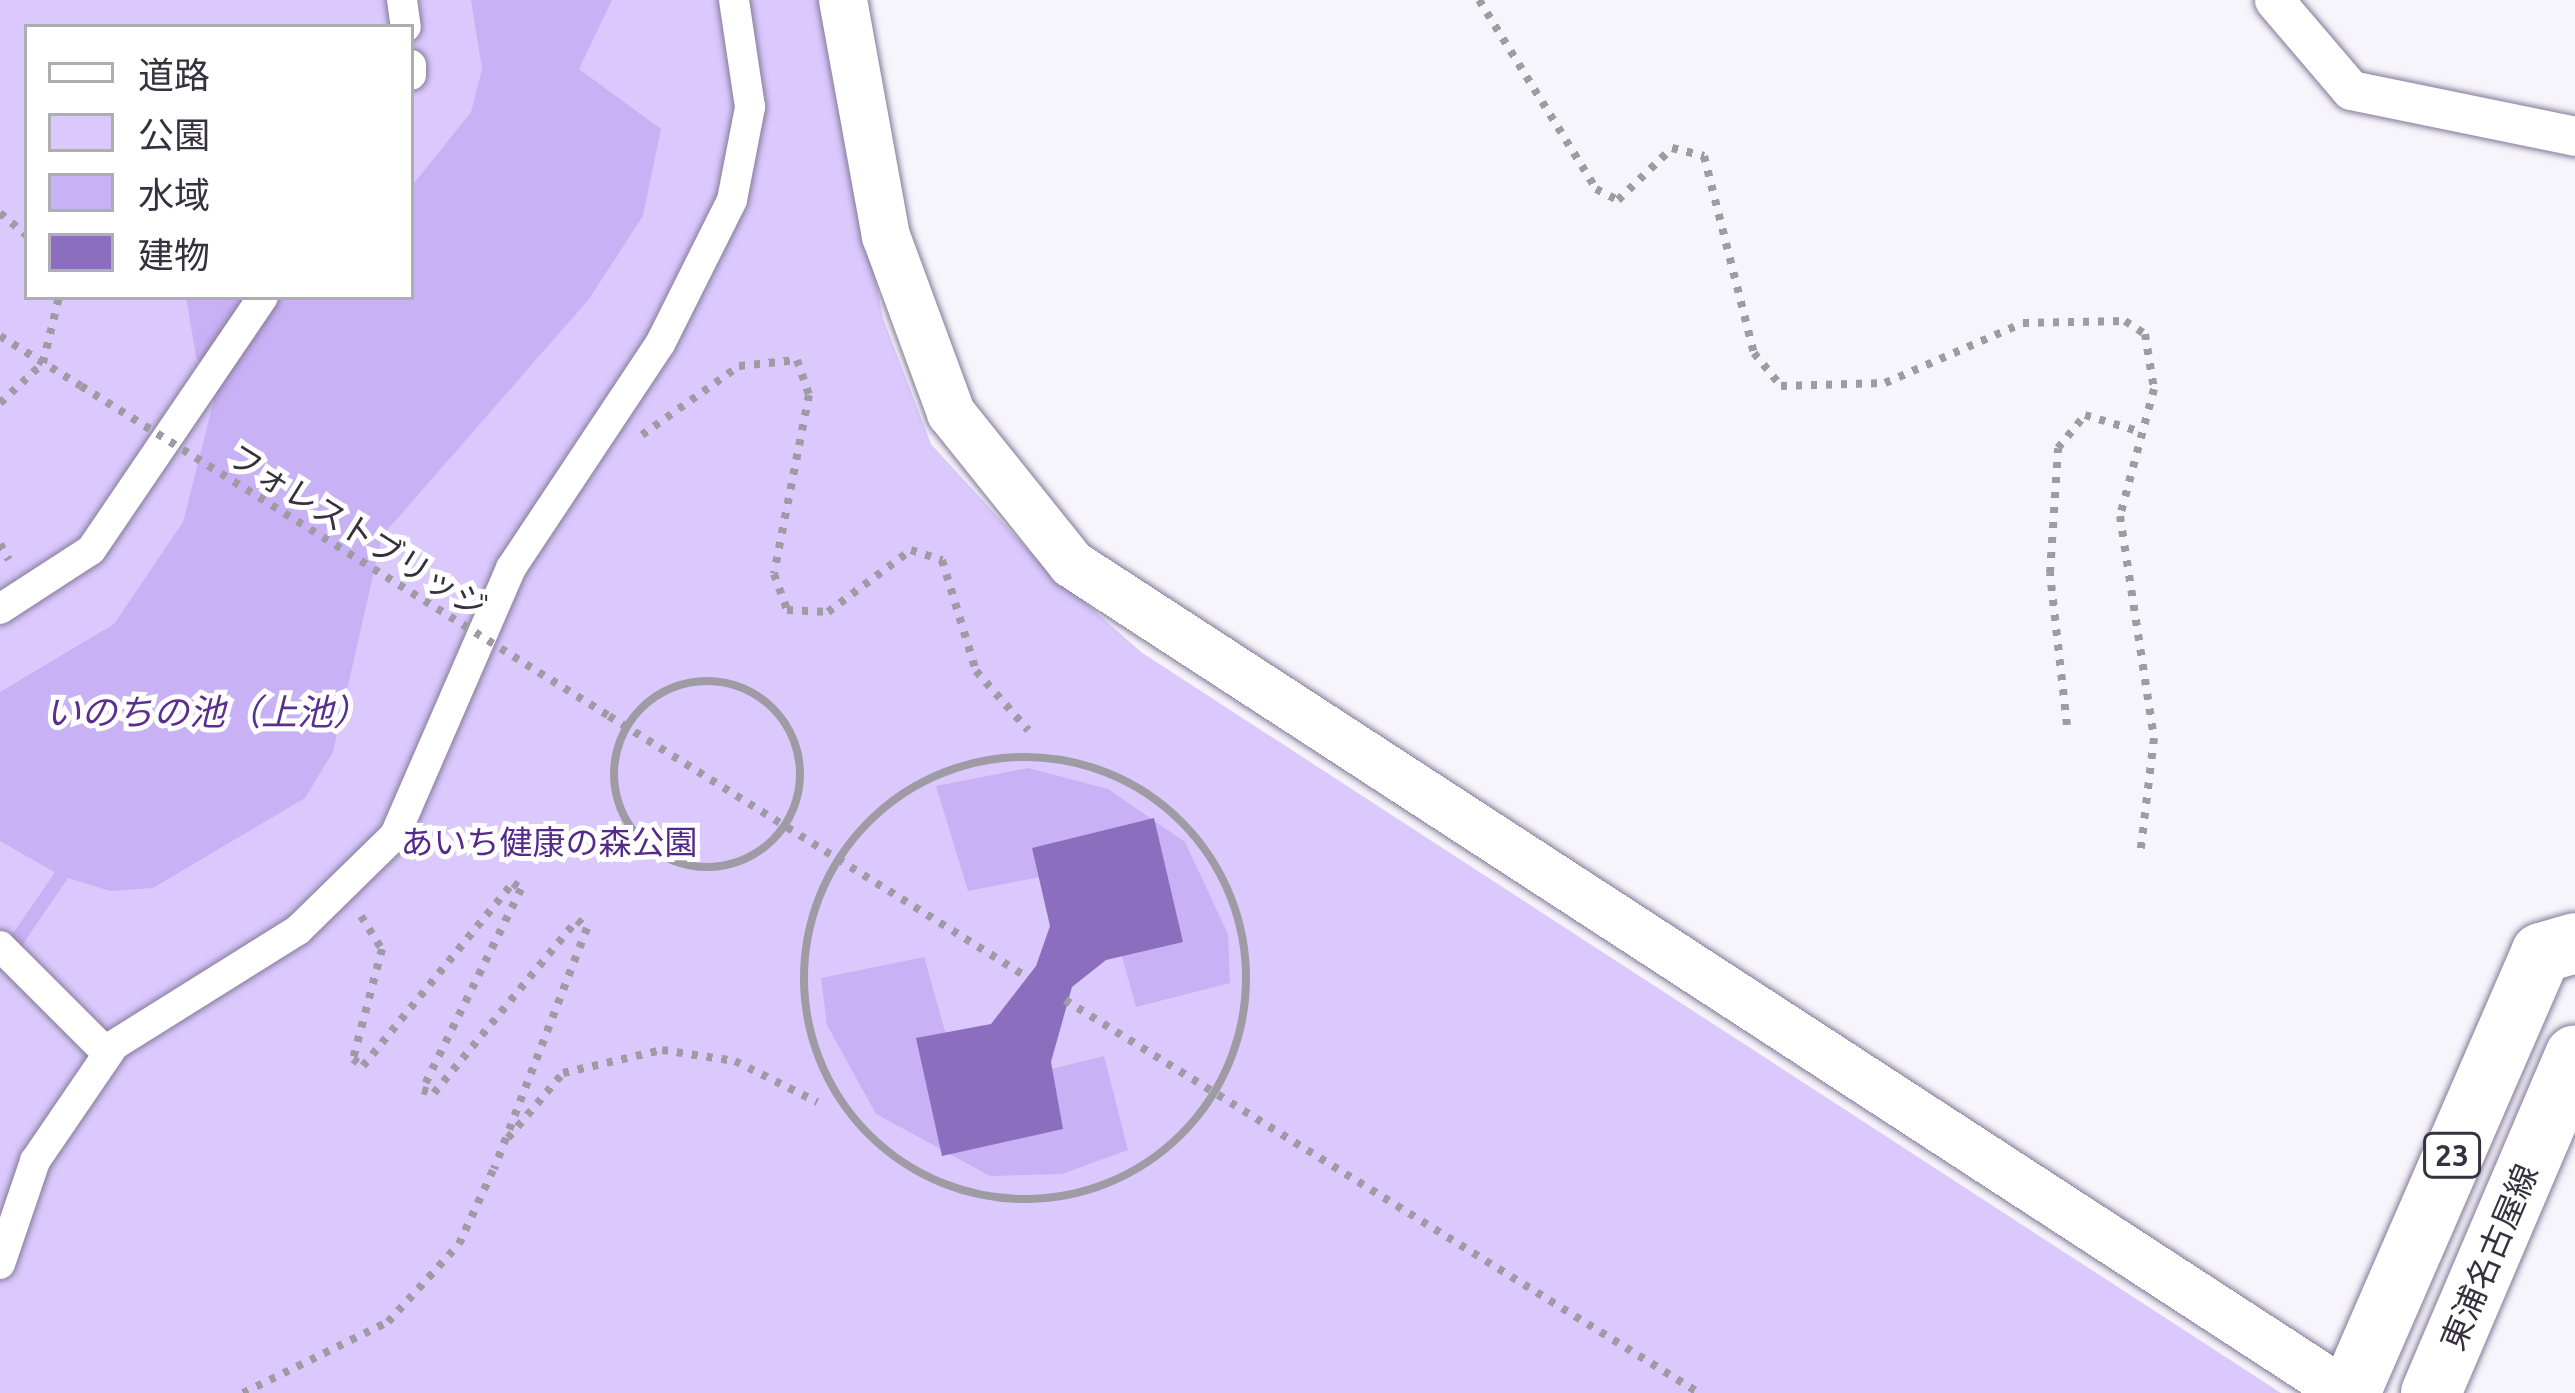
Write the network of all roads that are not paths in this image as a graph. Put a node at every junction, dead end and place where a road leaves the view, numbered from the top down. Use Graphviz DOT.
graph roads {
  1 [pos="734,0"];
  2 [pos="843,0"];
  3 [pos="2274,0"];
  4 [pos="2575,136"];
  5 [pos="261,300"];
  6 [pos="0,609"];
  7 [pos="2575,943"];
  8 [pos="11,955"];
  9 [pos="107,1053"];
  10 [pos="2575,1055"];
  11 [pos="0,1264"];
  12 [pos="2348,1393"];
  13 [pos="2431,1393"];
  1 -- 9 [label="street"];
  2 -- 12 [label="street"];
  3 -- 4 [label="street"];
  5 -- 6 [label="street"];
  7 -- 12 [label="main road, 23"];
  8 -- 9 [label="street"];
  9 -- 11 [label="street"];
  10 -- 13 [label="main road, 東浦名古屋線 / 23"];
}
